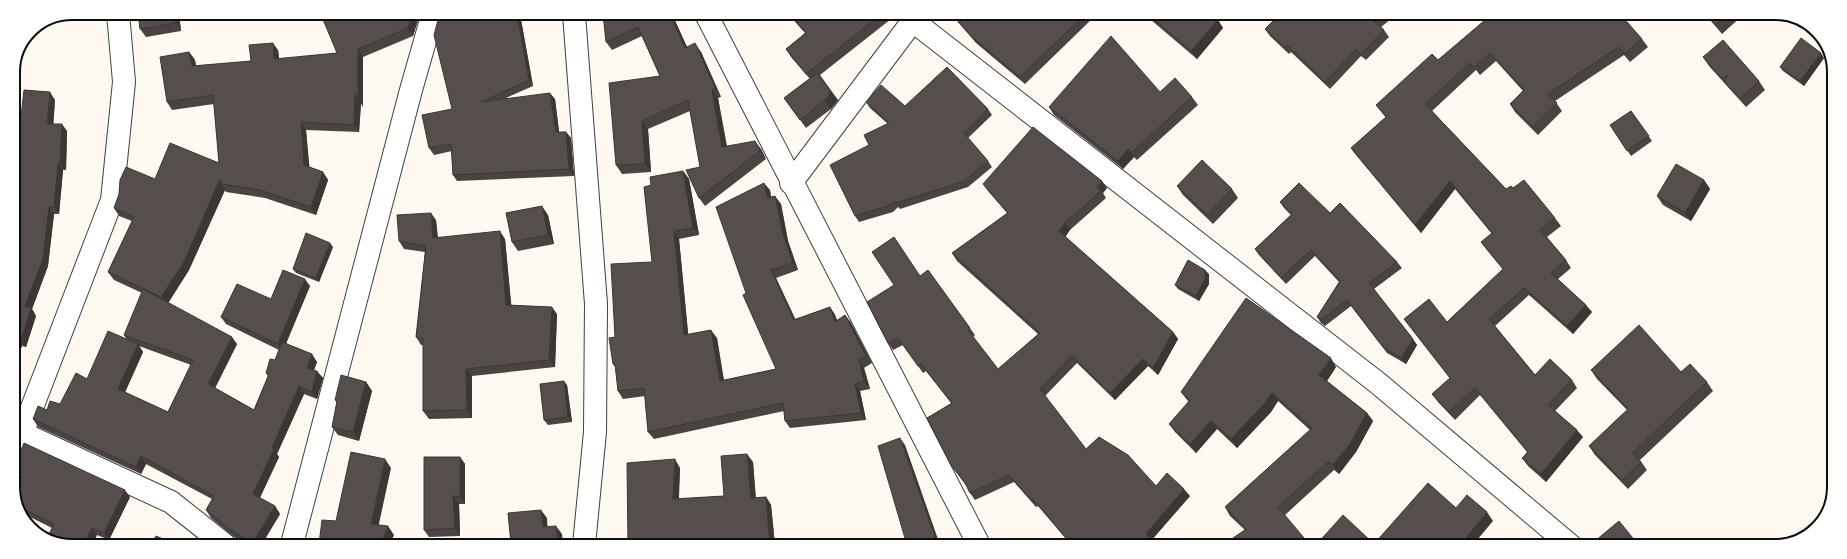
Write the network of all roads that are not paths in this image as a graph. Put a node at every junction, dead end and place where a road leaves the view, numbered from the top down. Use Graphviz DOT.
graph roads {
  1 [pos="119,20"];
  2 [pos="431,20"];
  3 [pos="574,20"];
  4 [pos="709,20"];
  5 [pos="913,20"];
  6 [pos="919,20"];
  7 [pos="791,183"];
  8 [pos="20,426"];
  9 [pos="20,432"];
  10 [pos="218,539"];
  11 [pos="293,539"];
  12 [pos="585,539"];
  13 [pos="976,539"];
  14 [pos="1563,539"];
  1 -- 8 [label="street"];
  2 -- 11 [label="street"];
  3 -- 12 [label="street"];
  4 -- 7 [label="street"];
  5 -- 7 [label="street"];
  6 -- 14 [label="street"];
  7 -- 13 [label="street"];
  9 -- 10 [label="street"];
}
